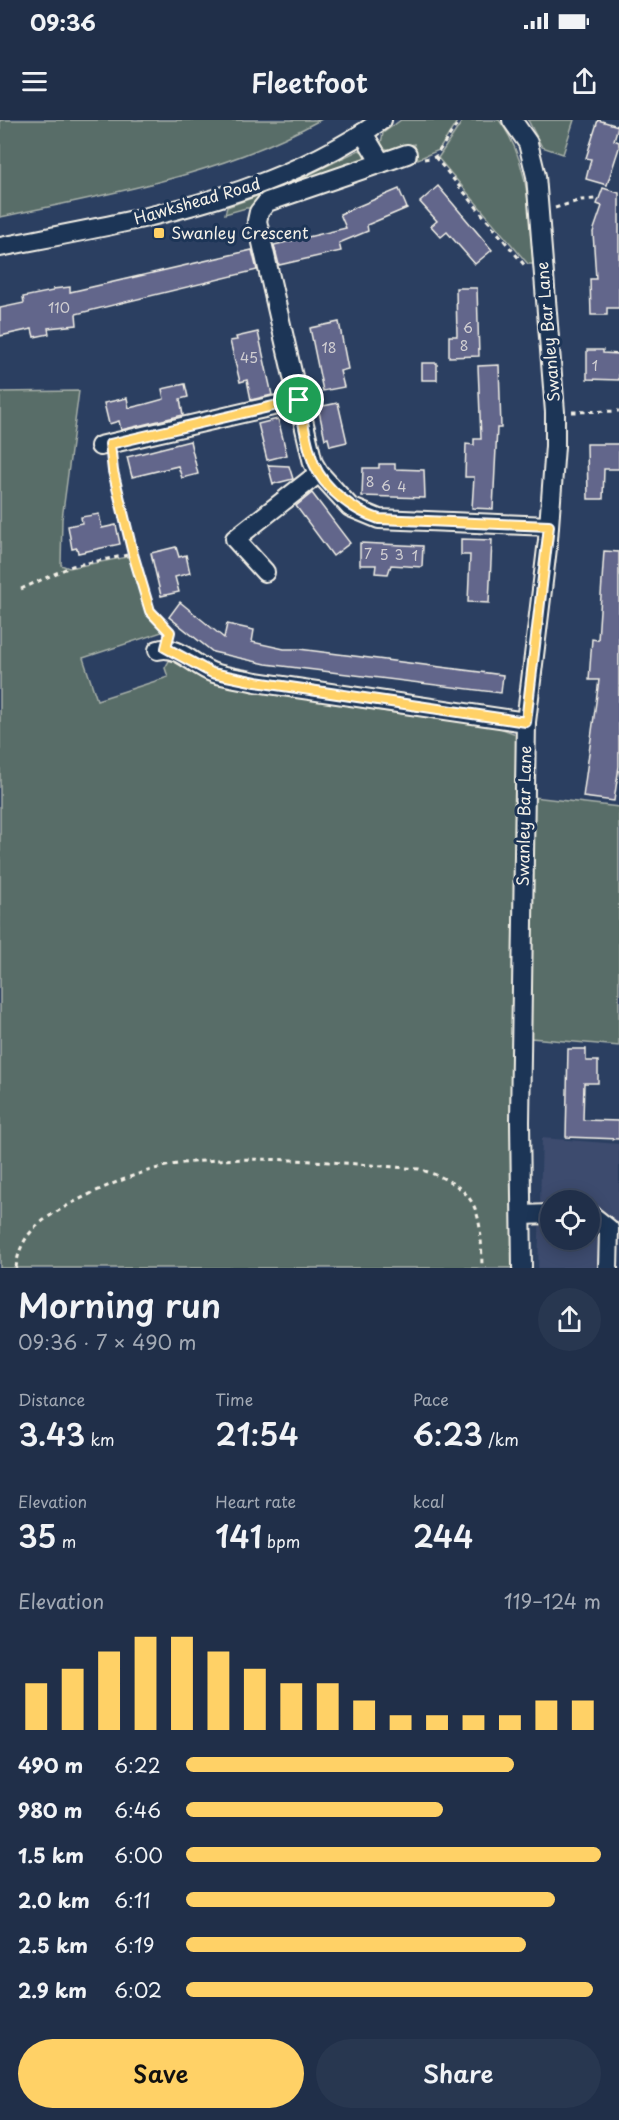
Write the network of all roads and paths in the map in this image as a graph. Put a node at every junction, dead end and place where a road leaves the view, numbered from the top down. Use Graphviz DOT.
graph roads {
  1 [pos="382,120"];
  2 [pos="460,120"];
  3 [pos="512,120"];
  4 [pos="363,134"];
  5 [pos="407,154"];
  6 [pos="381,164"];
  7 [pos="595,199"];
  8 [pos="538,209"];
  9 [pos="0,248"];
  10 [pos="543,269"];
  11 [pos="299,400"];
  12 [pos="619,411"];
  13 [pos="555,412"];
  14 [pos="105,445"];
  15 [pos="319,474"];
  16 [pos="549,526"];
  17 [pos="133,554"];
  18 [pos="265,572"];
  19 [pos="21,589"];
  20 [pos="162,649"];
  21 [pos="526,722"];
  22 [pos="540,1214"];
  23 [pos="522,1215"];
  24 [pos="600,1222"];
  25 [pos="16,1268"];
  26 [pos="482,1268"];
  27 [pos="522,1268"];
  28 [pos="608,1268"];
  1 -- 4 [label="street, Hawkshead Road"];
  2 -- 10 [label="path"];
  3 -- 8 [label="street, Swanley Bar Lane"];
  4 -- 6 [label="street"];
  4 -- 9 [label="street, Hawkshead Road"];
  5 -- 6 [label="street"];
  6 -- 11 [label="street"];
  7 -- 8 [label="path"];
  8 -- 10 [label="street, Swanley Bar Lane"];
  10 -- 13 [label="street, Swanley Bar Lane"];
  11 -- 14 [label="street"];
  11 -- 15 [label="street"];
  12 -- 13 [label="path"];
  13 -- 16 [label="street, Swanley Bar Lane"];
  14 -- 17 [label="path"];
  15 -- 16 [label="street"];
  15 -- 18 [label="street"];
  16 -- 21 [label="street, Swanley Bar Lane"];
  17 -- 19 [label="path"];
  17 -- 20 [label="path"];
  20 -- 21 [label="street"];
  21 -- 23 [label="street, Swanley Bar Lane"];
  22 -- 23 [label="street"];
  23 -- 27 [label="street, Swanley Bar Lane"];
  24 -- 28 [label="street"];
  25 -- 26 [label="path"];
}
